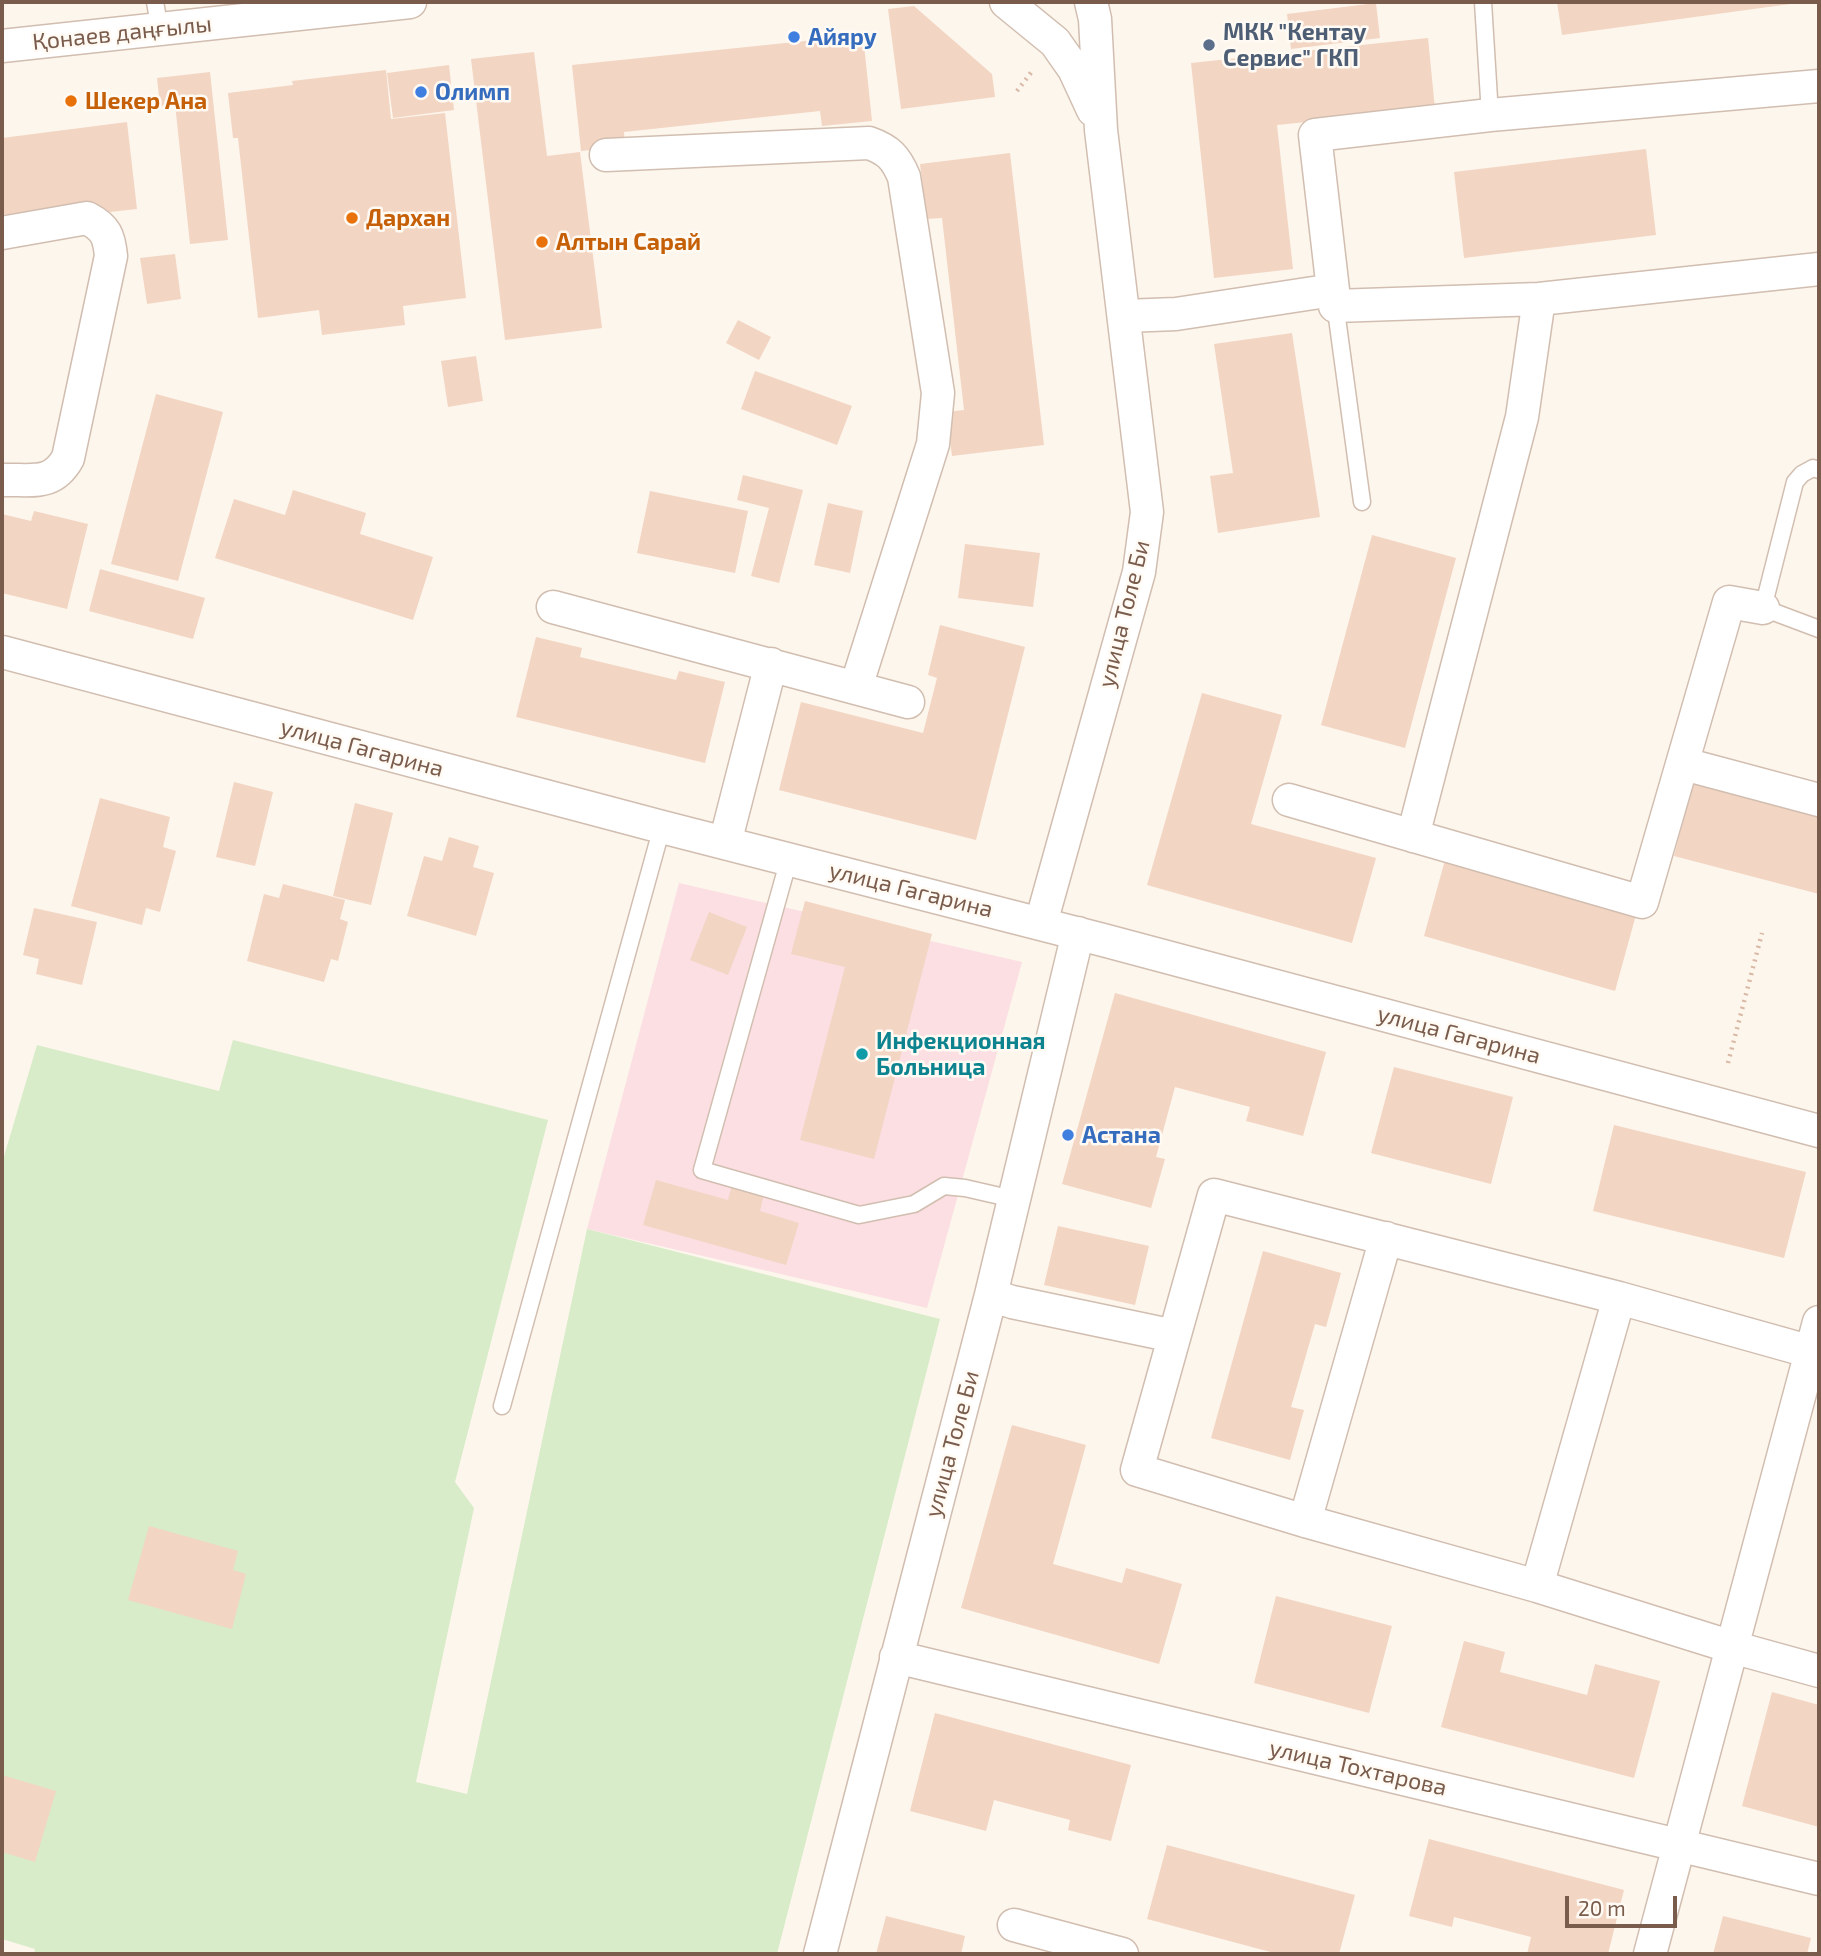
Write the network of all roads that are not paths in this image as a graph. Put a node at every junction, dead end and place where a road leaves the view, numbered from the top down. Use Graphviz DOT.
graph roads {
  1 [pos="410,2"];
  2 [pos="1006,2"];
  3 [pos="1091,2"];
  4 [pos="1483,2"];
  5 [pos="158,16"];
  6 [pos="2,46"];
  7 [pos="1819,86"];
  8 [pos="1490,115"];
  9 [pos="1101,131"];
  10 [pos="606,155"];
  11 [pos="2,233"];
  12 [pos="1819,269"];
  13 [pos="1334,298"];
  14 [pos="1539,299"];
  15 [pos="1125,317"];
  16 [pos="1819,470"];
  17 [pos="2,480"];
  18 [pos="1362,502"];
  19 [pos="553,607"];
  20 [pos="1763,608"];
  21 [pos="1819,629"];
  22 [pos="2,652"];
  23 [pos="771,664"];
  24 [pos="856,687"];
  25 [pos="908,702"];
  26 [pos="1684,764"];
  27 [pos="1289,800"];
  28 [pos="1819,800"];
  29 [pos="662,827"];
  30 [pos="1413,836"];
  31 [pos="725,843"];
  32 [pos="789,859"];
  33 [pos="1041,923"];
  34 [pos="1078,933"];
  35 [pos="1819,1131"];
  36 [pos="1013,1199"];
  37 [pos="1386,1238"];
  38 [pos="991,1295"];
  39 [pos="1619,1298"];
  40 [pos="1819,1322"];
  41 [pos="1174,1336"];
  42 [pos="1816,1354"];
  43 [pos="502,1406"];
  44 [pos="1305,1521"];
  45 [pos="1538,1586"];
  46 [pos="1732,1647"];
  47 [pos="896,1657"];
  48 [pos="1819,1671"];
  49 [pos="1679,1845"];
  50 [pos="1819,1879"];
  51 [pos="1014,1924"];
  52 [pos="820,1954"];
  53 [pos="1122,1954"];
  54 [pos="1650,1954"];
  1 -- 5 [label="street, Қонаев даңғылы"];
  2 -- 9 [label="street, улица Толе Би"];
  3 -- 9 [label="street, улица Толе Би"];
  4 -- 8 [label="lane"];
  5 -- 6 [label="street, Қонаев даңғылы"];
  7 -- 8 [label="street"];
  8 -- 13 [label="street"];
  9 -- 15 [label="street, улица Толе Би"];
  10 -- 24 [label="street"];
  11 -- 17 [label="street"];
  12 -- 14 [label="street"];
  13 -- 14 [label="street"];
  13 -- 15 [label="street"];
  13 -- 18 [label="lane"];
  14 -- 30 [label="street"];
  15 -- 33 [label="street, улица Толе Би"];
  16 -- 20 [label="lane"];
  19 -- 23 [label="street"];
  20 -- 21 [label="lane"];
  20 -- 26 [label="street"];
  22 -- 29 [label="street, улица Гагарина"];
  23 -- 24 [label="street"];
  23 -- 31 [label="street"];
  24 -- 25 [label="street"];
  26 -- 28 [label="street"];
  26 -- 30 [label="street"];
  27 -- 30 [label="street"];
  29 -- 31 [label="street, улица Гагарина"];
  29 -- 43 [label="lane"];
  31 -- 32 [label="street, улица Гагарина"];
  32 -- 33 [label="street, улица Гагарина"];
  32 -- 36 [label="lane"];
  33 -- 34 [label="street, улица Гагарина"];
  34 -- 35 [label="street, улица Гагарина"];
  34 -- 36 [label="street, улица Толе Би"];
  36 -- 38 [label="street, улица Толе Би"];
  37 -- 39 [label="street"];
  37 -- 41 [label="street"];
  37 -- 44 [label="street"];
  38 -- 41 [label="street"];
  38 -- 47 [label="street, улица Толе Би"];
  39 -- 42 [label="street"];
  39 -- 45 [label="street"];
  40 -- 42 [label="street"];
  41 -- 44 [label="street"];
  42 -- 46 [label="street"];
  44 -- 45 [label="street"];
  45 -- 46 [label="street"];
  46 -- 48 [label="street"];
  46 -- 49 [label="street"];
  47 -- 49 [label="street, улица Тохтарова"];
  47 -- 52 [label="street, улица Толе Би"];
  49 -- 50 [label="street, улица Тохтарова"];
  49 -- 54 [label="street"];
  51 -- 53 [label="street"];
}
